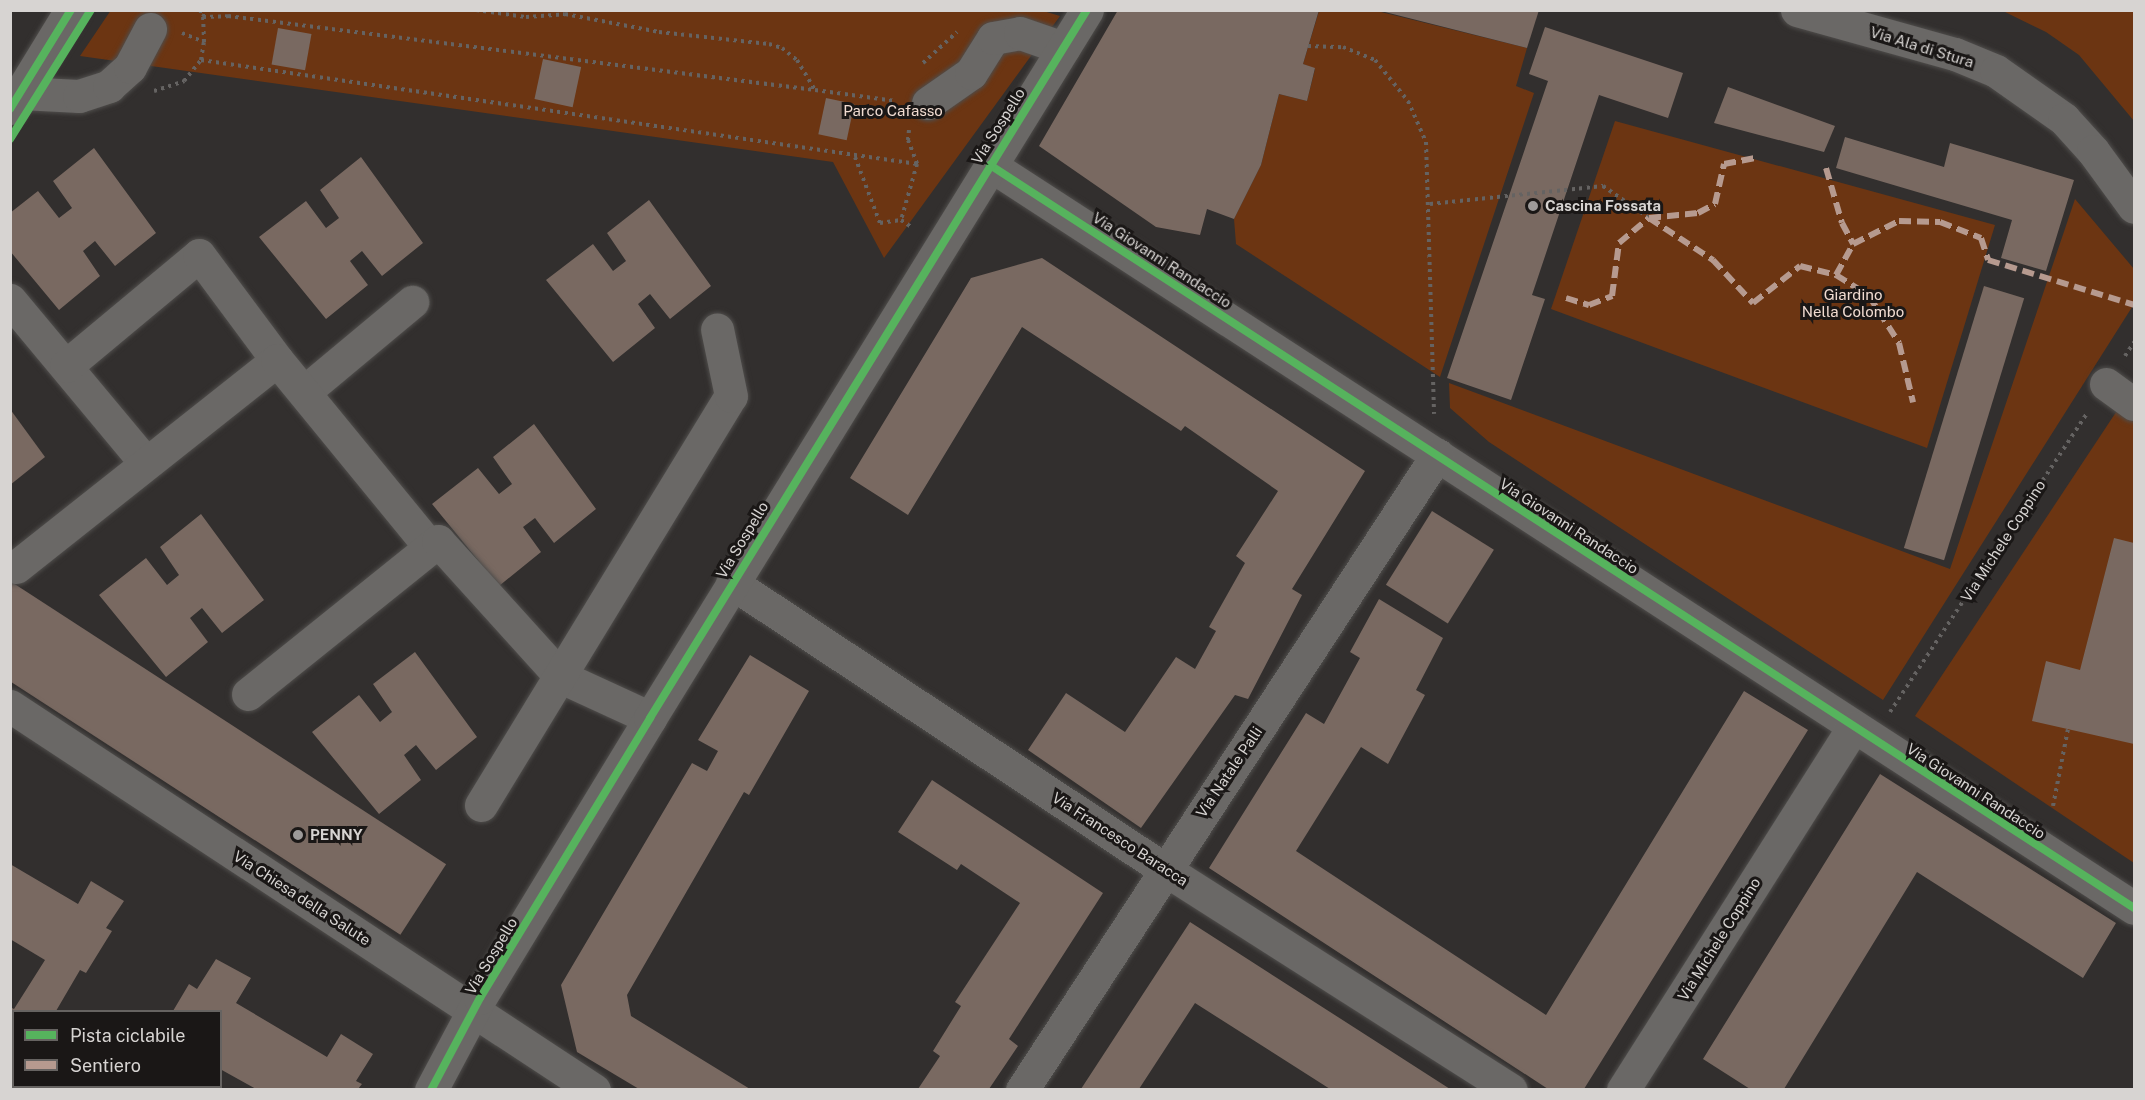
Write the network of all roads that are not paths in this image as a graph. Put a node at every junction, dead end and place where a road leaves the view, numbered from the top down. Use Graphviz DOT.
graph roads {
  1 [pos="71,10"];
  2 [pos="1087,10"];
  3 [pos="1797,10"];
  4 [pos="150,29"];
  5 [pos="1063,48"];
  6 [pos="16,101"];
  7 [pos="914,109"];
  8 [pos="990,165"];
  9 [pos="2134,207"];
  10 [pos="10,300"];
  11 [pos="412,302"];
  12 [pos="717,329"];
  13 [pos="277,360"];
  14 [pos="66,366"];
  15 [pos="2106,384"];
  16 [pos="304,392"];
  17 [pos="2134,404"];
  18 [pos="1433,453"];
  19 [pos="146,462"];
  20 [pos="430,547"];
  21 [pos="16,567"];
  22 [pos="732,583"];
  23 [pos="561,676"];
  24 [pos="248,694"];
  25 [pos="10,706"];
  26 [pos="650,718"];
  27 [pos="1862,734"];
  28 [pos="481,805"];
  29 [pos="1164,869"];
  30 [pos="2134,908"];
  31 [pos="473,1011"];
  32 [pos="431,1089"];
  33 [pos="594,1089"];
  34 [pos="1022,1089"];
  35 [pos="1511,1089"];
  36 [pos="1623,1089"];
  1 -- 6 [label="street"];
  2 -- 5 [label="street, Via Sospello"];
  3 -- 9 [label="street, Via Ala di Stura"];
  4 -- 6 [label="street"];
  5 -- 7 [label="street"];
  5 -- 8 [label="street, Via Sospello"];
  8 -- 18 [label="street, Via Giovanni Randaccio"];
  8 -- 22 [label="street, Via Sospello"];
  10 -- 14 [label="street"];
  11 -- 16 [label="street"];
  12 -- 23 [label="street"];
  13 -- 14 [label="street"];
  13 -- 16 [label="street"];
  13 -- 19 [label="street"];
  14 -- 19 [label="street"];
  15 -- 17 [label="street"];
  16 -- 20 [label="street"];
  18 -- 27 [label="street, Via Giovanni Randaccio"];
  18 -- 29 [label="street, Via Natale Palli"];
  19 -- 21 [label="street"];
  20 -- 23 [label="street"];
  20 -- 24 [label="street"];
  22 -- 26 [label="street, Via Sospello"];
  22 -- 29 [label="street, Via Francesco Baracca"];
  23 -- 26 [label="street"];
  23 -- 28 [label="street"];
  25 -- 31 [label="street, Via Chiesa della Salute"];
  26 -- 31 [label="street, Via Sospello"];
  27 -- 30 [label="street, Via Giovanni Randaccio"];
  27 -- 36 [label="street, Via Michele Coppino"];
  29 -- 34 [label="street, Via Natale Palli"];
  29 -- 35 [label="street, Via Francesco Baracca"];
  31 -- 32 [label="street, Via Sospello"];
  31 -- 33 [label="street, Via Chiesa della Salute"];
}
